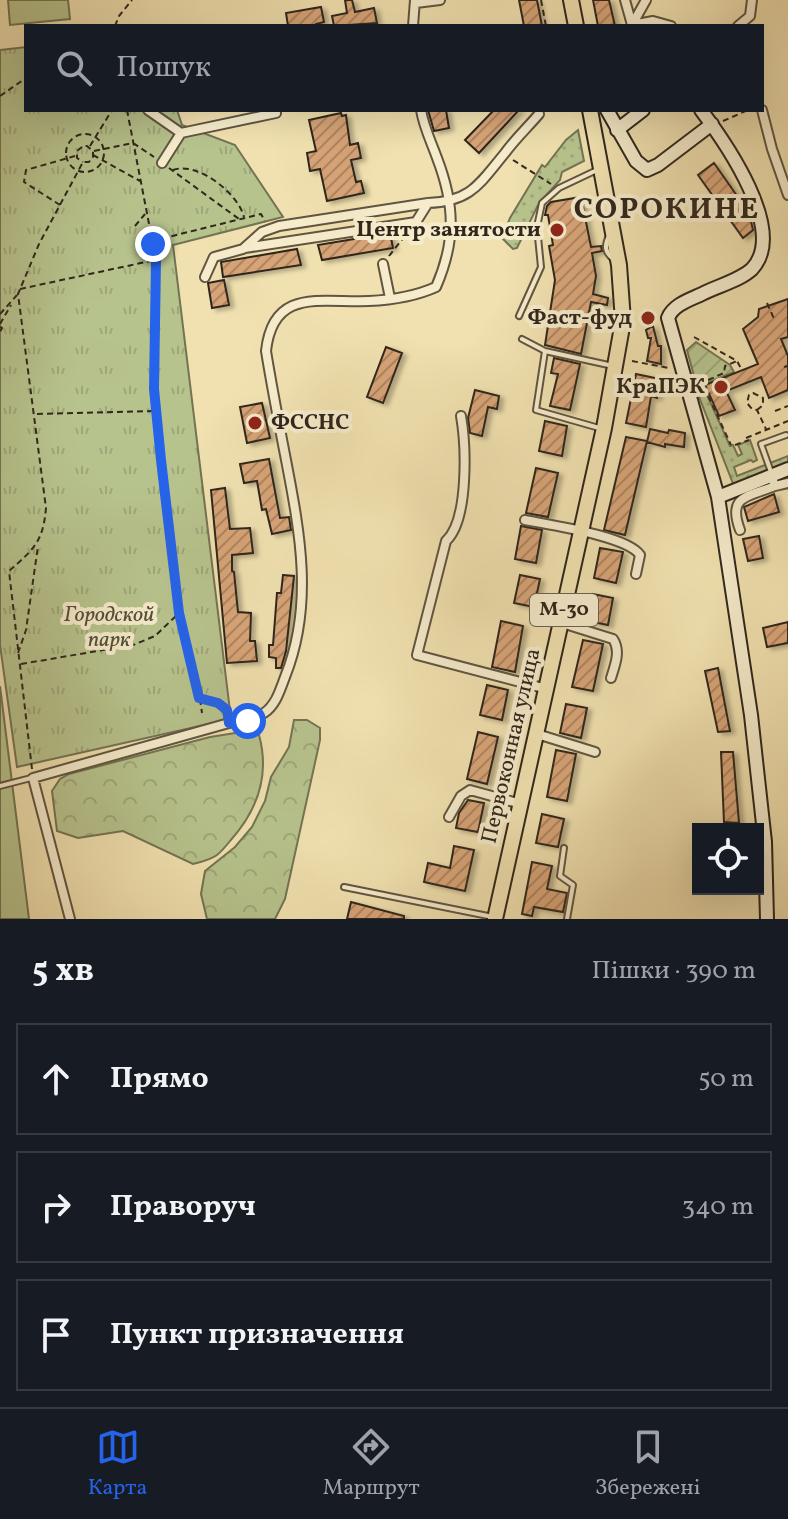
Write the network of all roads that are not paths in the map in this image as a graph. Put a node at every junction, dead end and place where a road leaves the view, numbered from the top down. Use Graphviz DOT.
graph roads {
  1 [pos="440,0"];
  2 [pos="571,0"];
  3 [pos="625,0"];
  4 [pos="646,0"];
  5 [pos="754,0"];
  6 [pos="416,2"];
  7 [pos="751,21"];
  8 [pos="413,24"];
  9 [pos="576,24"];
  10 [pos="632,24"];
  11 [pos="633,24"];
  12 [pos="637,24"];
  13 [pos="664,24"];
  14 [pos="151,112"];
  15 [pos="421,112"];
  16 [pos="590,112"];
  17 [pos="608,112"];
  18 [pos="640,112"];
  19 [pos="704,112"];
  20 [pos="763,112"];
  21 [pos="276,113"];
  22 [pos="539,114"];
  23 [pos="717,122"];
  24 [pos="617,130"];
  25 [pos="181,133"];
  26 [pos="162,163"];
  27 [pos="600,169"];
  28 [pos="788,195"];
  29 [pos="428,203"];
  30 [pos="450,203"];
  31 [pos="243,249"];
  32 [pos="383,264"];
  33 [pos="205,277"];
  34 [pos="390,298"];
  35 [pos="519,316"];
  36 [pos="522,339"];
  37 [pos="545,351"];
  38 [pos="615,367"];
  39 [pos="461,416"];
  40 [pos="604,428"];
  41 [pos="786,435"];
  42 [pos="788,469"];
  43 [pos="773,480"];
  44 [pos="788,483"];
  45 [pos="718,497"];
  46 [pos="525,520"];
  47 [pos="740,530"];
  48 [pos="581,531"];
  49 [pos="636,574"];
  50 [pos="562,623"];
  51 [pos="611,678"];
  52 [pos="547,689"];
  53 [pos="537,734"];
  54 [pos="595,752"];
  55 [pos="33,778"];
  56 [pos="0,786"];
  57 [pos="521,804"];
  58 [pos="449,817"];
  59 [pos="564,848"];
  60 [pos="344,887"];
  61 [pos="70,919"];
  62 [pos="497,919"];
  63 [pos="567,919"];
  64 [pos="767,919"];
  1 -- 6 [label="street"];
  2 -- 9 [label="highway"];
  3 -- 10 [label="street"];
  4 -- 11 [label="street"];
  5 -- 7 [label="street"];
  6 -- 8 [label="street"];
  12 -- 13 [label="street"];
  14 -- 25 [label="street"];
  15 -- 30 [label="street"];
  16 -- 27 [label="highway, М-30"];
  17 -- 24 [label="main road"];
  18 -- 24 [label="main road"];
  19 -- 23 [label="main road"];
  20 -- 28 [label="street"];
  21 -- 25 [label="street"];
  22 -- 30 [label="street"];
  23 -- 24 [label="main road"];
  23 -- 45 [label="main road"];
  25 -- 26 [label="street"];
  27 -- 35 [label="lane"];
  27 -- 38 [label="highway, Первоконная улица / М-30"];
  29 -- 30 [label="street"];
  29 -- 31 [label="street"];
  29 -- 31 [label="street"];
  30 -- 34 [label="street"];
  31 -- 33 [label="street"];
  32 -- 34 [label="street"];
  34 -- 55 [label="street"];
  36 -- 37 [label="lane"];
  37 -- 38 [label="lane"];
  37 -- 40 [label="lane"];
  38 -- 40 [label="highway, Первоконная улица / М-30"];
  39 -- 52 [label="street"];
  40 -- 48 [label="highway, Первоконная улица / М-30"];
  41 -- 43 [label="lane"];
  42 -- 43 [label="main road"];
  43 -- 44 [label="street"];
  43 -- 45 [label="main road"];
  43 -- 47 [label="street"];
  45 -- 64 [label="main road"];
  46 -- 48 [label="street"];
  48 -- 49 [label="street"];
  48 -- 50 [label="highway, Первоконная улица / М-30"];
  50 -- 51 [label="street"];
  50 -- 52 [label="highway, Первоконная улица / М-30"];
  52 -- 53 [label="highway, Первоконная улица / М-30"];
  53 -- 54 [label="street"];
  53 -- 57 [label="highway, Первоконная улица / М-30"];
  55 -- 56 [label="lane"];
  55 -- 61 [label="street"];
  57 -- 58 [label="street"];
  57 -- 62 [label="highway, Первоконная улица / М-30"];
  59 -- 63 [label="lane"];
  60 -- 62 [label="lane"];
}
